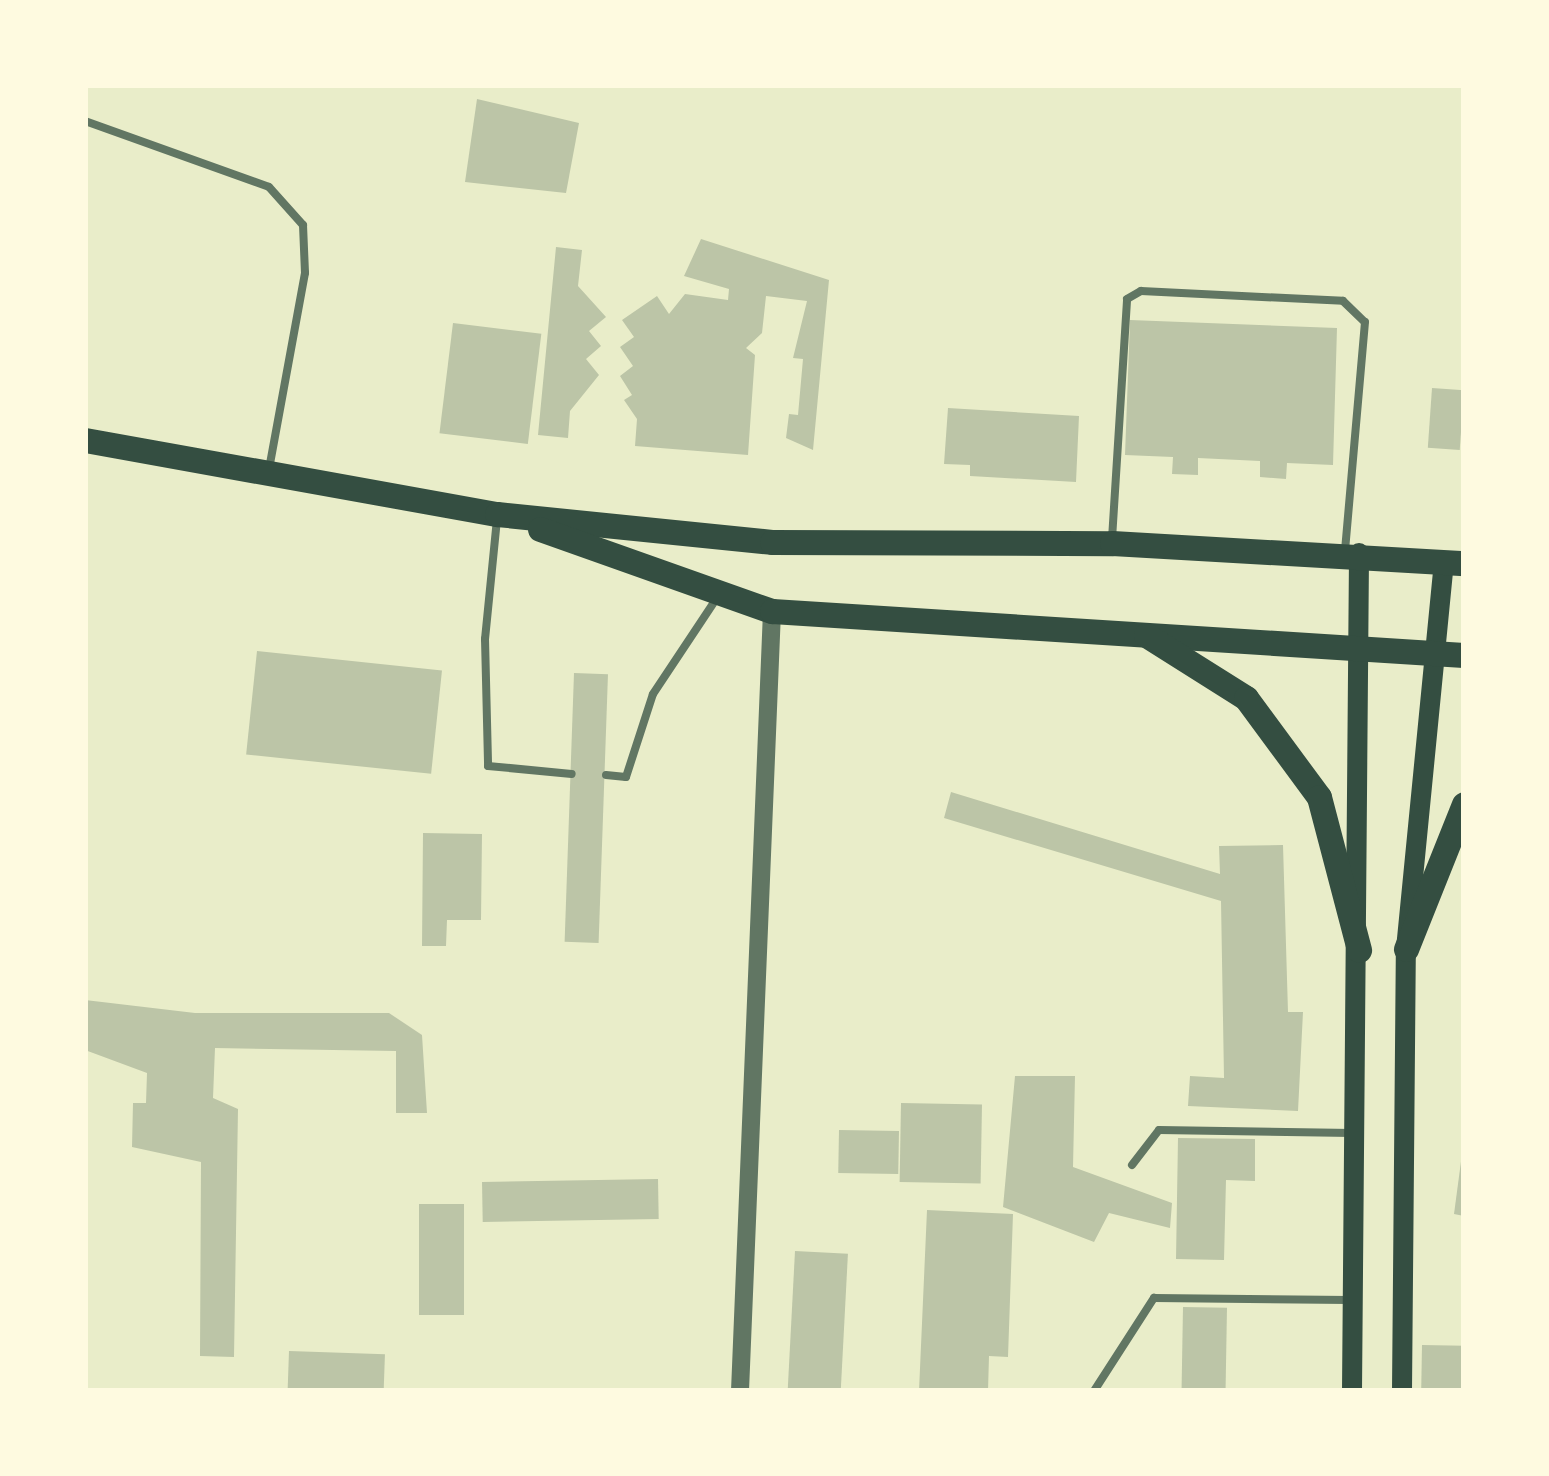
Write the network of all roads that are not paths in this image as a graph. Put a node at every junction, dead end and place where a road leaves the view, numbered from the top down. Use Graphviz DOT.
graph roads {
  1 [pos="85,121"];
  2 [pos="85,440"];
  3 [pos="268,475"];
  4 [pos="497,514"];
  5 [pos="1112,543"];
  6 [pos="1352,552"];
  7 [pos="1454,563"];
  8 [pos="721,592"];
  9 [pos="772,611"];
  10 [pos="1146,635"];
  11 [pos="1356,652"];
  12 [pos="1464,656"];
  13 [pos="1438,657"];
  14 [pos="572,774"];
  15 [pos="606,775"];
  16 [pos="1464,804"];
  17 [pos="1406,949"];
  18 [pos="1359,950"];
  19 [pos="1356,1133"];
  20 [pos="1132,1165"];
  21 [pos="1354,1300"];
  22 [pos="740,1391"];
  23 [pos="1094,1391"];
  24 [pos="1352,1391"];
  25 [pos="1402,1391"];
  1 -- 3 [label="lane"];
  2 -- 3 [label="main road"];
  3 -- 4 [label="main road"];
  4 -- 5 [label="main road"];
  4 -- 8 [label="main road"];
  4 -- 14 [label="lane"];
  5 -- 6 [label="main road"];
  5 -- 6 [label="lane"];
  6 -- 7 [label="main road"];
  6 -- 11 [label="main road"];
  7 -- 13 [label="main road"];
  8 -- 9 [label="main road"];
  8 -- 15 [label="lane"];
  9 -- 10 [label="main road"];
  9 -- 22 [label="street"];
  10 -- 11 [label="main road"];
  10 -- 18 [label="main road"];
  11 -- 13 [label="main road"];
  11 -- 18 [label="main road"];
  12 -- 13 [label="main road"];
  13 -- 17 [label="main road"];
  16 -- 17 [label="main road"];
  17 -- 25 [label="main road"];
  18 -- 19 [label="main road"];
  19 -- 20 [label="lane"];
  19 -- 21 [label="main road"];
  21 -- 23 [label="lane"];
  21 -- 24 [label="main road"];
}
